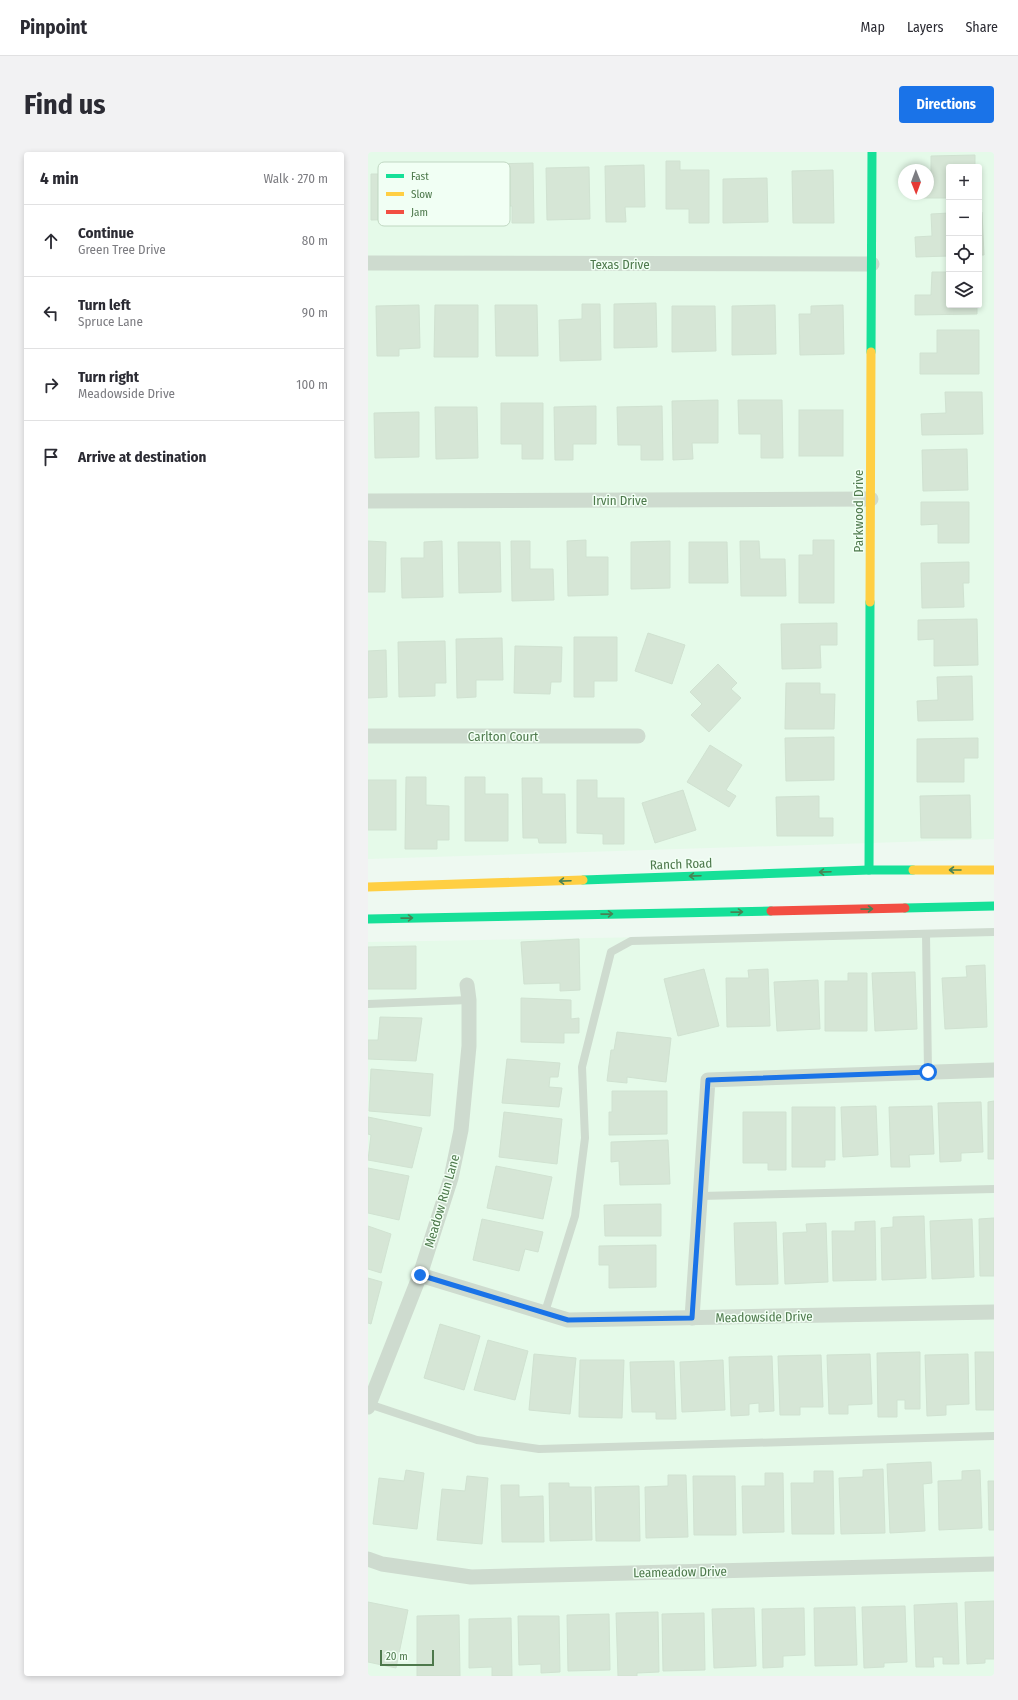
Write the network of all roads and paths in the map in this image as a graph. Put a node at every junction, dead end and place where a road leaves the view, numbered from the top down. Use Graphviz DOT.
graph roads {
  1 [pos="872,152"];
  2 [pos="368,263"];
  3 [pos="872,264"];
  4 [pos="871,499"];
  5 [pos="368,501"];
  6 [pos="368,736"];
  7 [pos="638,736"];
  8 [pos="869,870"];
  9 [pos="994,870"];
  10 [pos="368,887"];
  11 [pos="994,906"];
  12 [pos="368,919"];
  13 [pos="994,932"];
  14 [pos="926,934"];
  15 [pos="467,985"];
  16 [pos="468,1000"];
  17 [pos="368,1004"];
  18 [pos="994,1070"];
  19 [pos="928,1072"];
  20 [pos="994,1189"];
  21 [pos="700,1196"];
  22 [pos="420,1275"];
  23 [pos="545,1312"];
  24 [pos="994,1312"];
  25 [pos="692,1318"];
  26 [pos="369,1405"];
  27 [pos="994,1436"];
  28 [pos="368,1559"];
  29 [pos="994,1564"];
  1 -- 3 [label="main road, Parkwood Drive"];
  2 -- 3 [label="street, Texas Drive"];
  3 -- 4 [label="main road, Parkwood Drive"];
  4 -- 5 [label="street, Irvin Drive"];
  4 -- 8 [label="main road, Parkwood Drive"];
  6 -- 7 [label="street, Carlton Court"];
  9 -- 8 [label="main road, Ranch Road, one-way"];
  8 -- 10 [label="main road, Ranch Road, one-way"];
  12 -- 11 [label="main road, one-way"];
  13 -- 14 [label="lane"];
  14 -- 19 [label="lane"];
  14 -- 23 [label="lane"];
  15 -- 16 [label="street, Meadow Run Lane"];
  16 -- 17 [label="lane"];
  16 -- 22 [label="street, Meadow Run Lane"];
  18 -- 19 [label="street"];
  19 -- 21 [label="street"];
  20 -- 21 [label="lane"];
  21 -- 25 [label="street"];
  22 -- 23 [label="street, Meadowside Drive"];
  22 -- 26 [label="street, Meadow Run Lane"];
  23 -- 25 [label="street, Meadowside Drive"];
  24 -- 25 [label="street, Meadowside Drive"];
  26 -- 27 [label="lane"];
  28 -- 29 [label="street, Leameadow Drive"];
}
